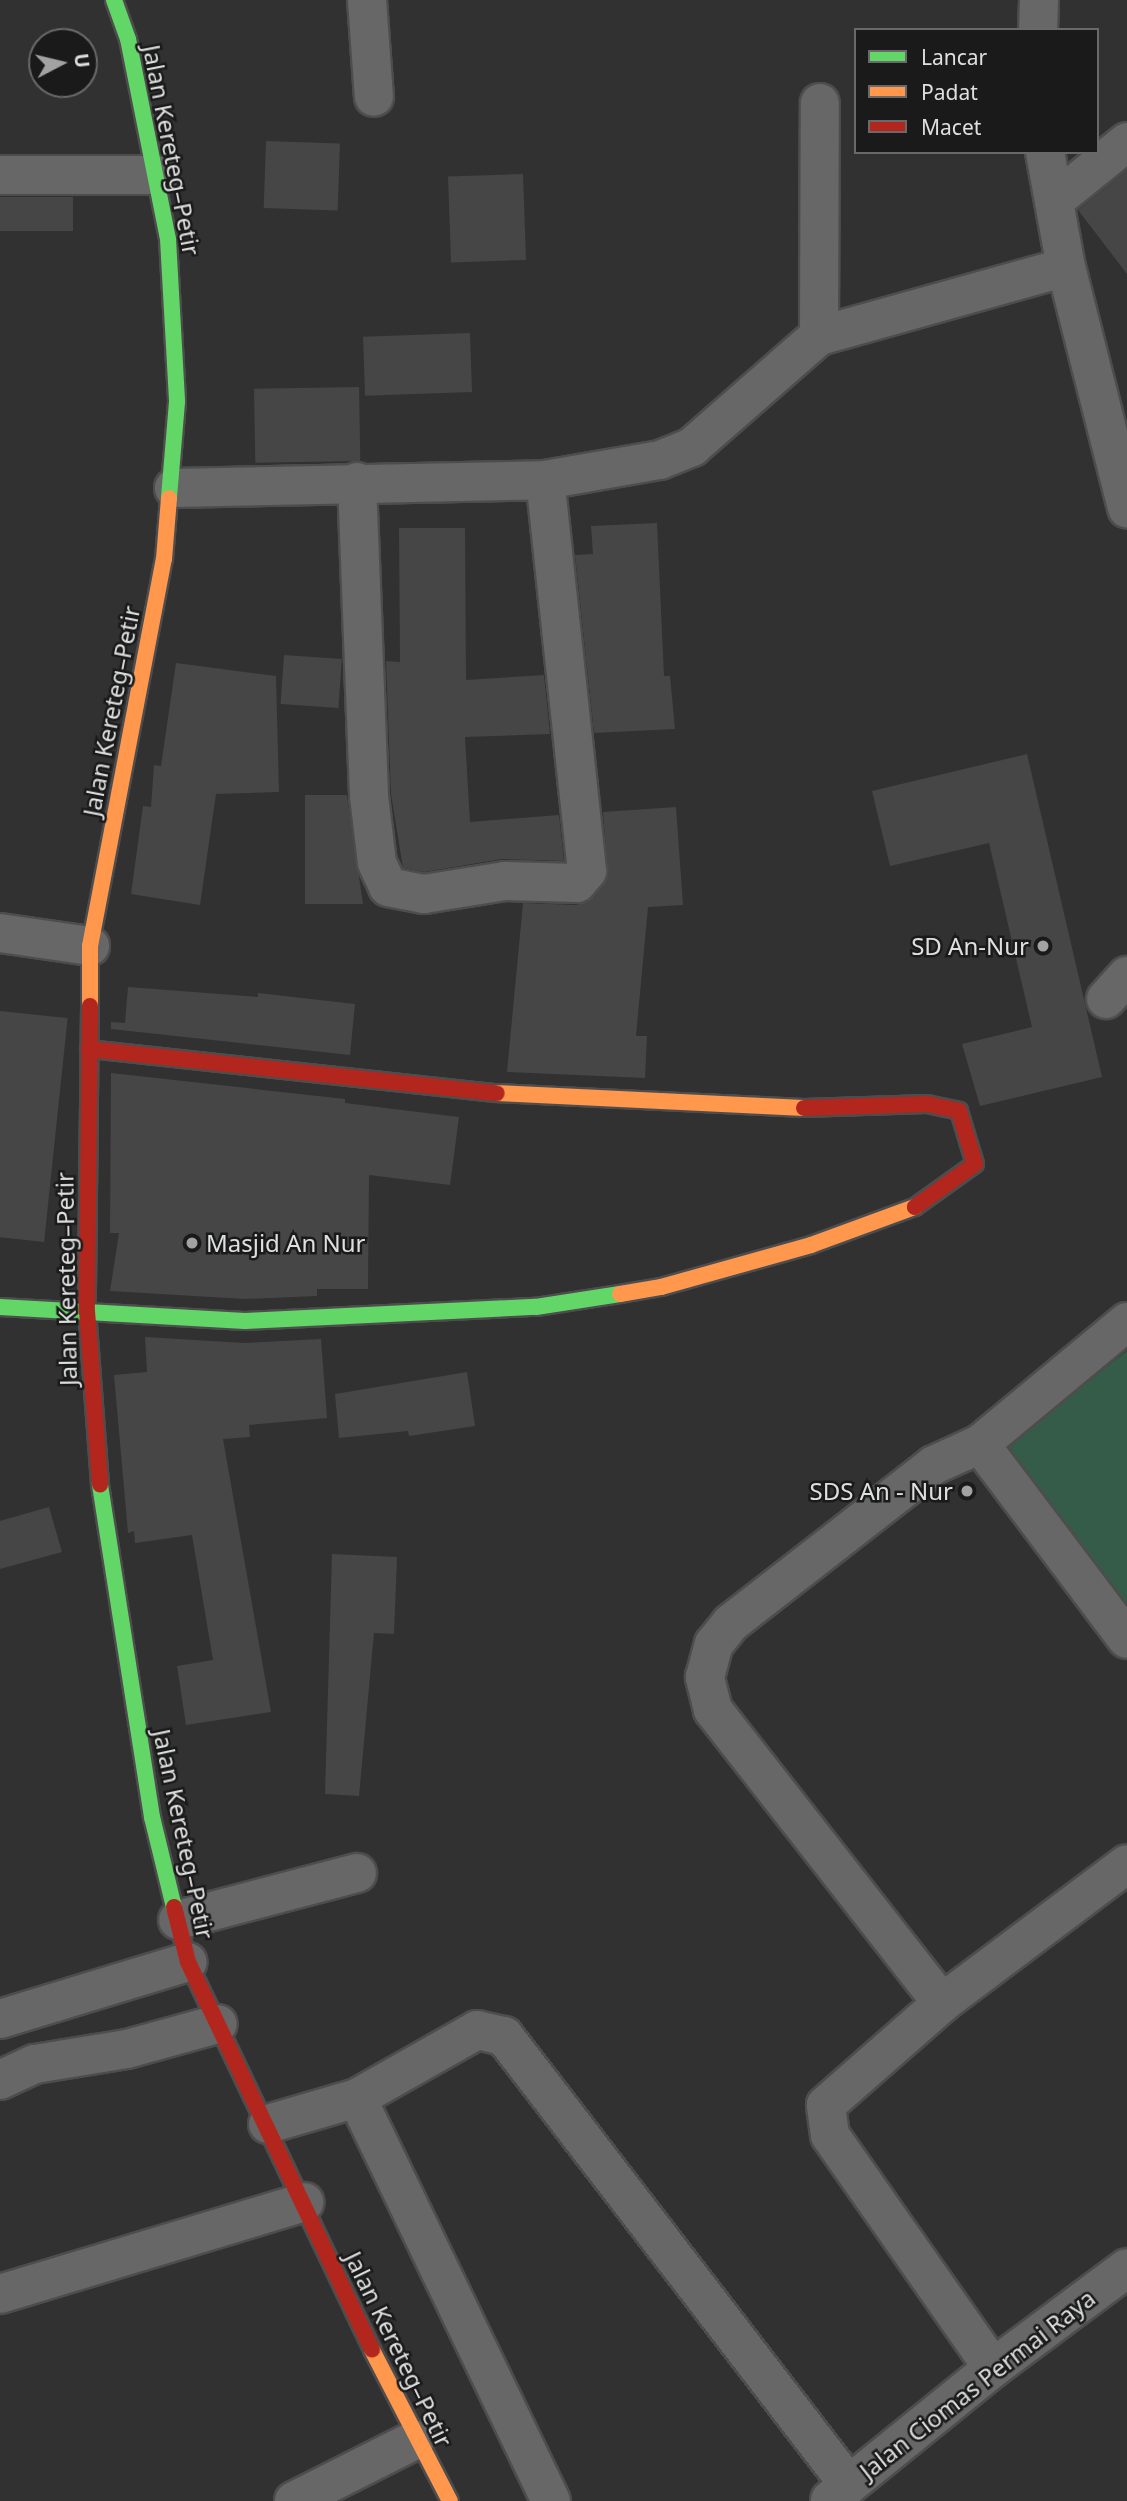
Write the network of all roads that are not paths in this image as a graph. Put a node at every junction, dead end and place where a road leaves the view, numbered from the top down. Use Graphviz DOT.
graph roads {
  1 [pos="114,0"];
  2 [pos="367,0"];
  3 [pos="1040,0"];
  4 [pos="1038,28"];
  5 [pos="374,97"];
  6 [pos="820,103"];
  7 [pos="1127,142"];
  8 [pos="1045,154"];
  9 [pos="0,175"];
  10 [pos="157,175"];
  11 [pos="1054,201"];
  12 [pos="1066,267"];
  13 [pos="819,335"];
  14 [pos="1118,422"];
  15 [pos="545,480"];
  16 [pos="357,482"];
  17 [pos="174,488"];
  18 [pos="1127,508"];
  19 [pos="0,933"];
  20 [pos="90,946"];
  21 [pos="89,1049"];
  22 [pos="0,1307"];
  23 [pos="87,1311"];
  24 [pos="1127,1322"];
  25 [pos="980,1444"];
  26 [pos="1127,1639"];
  27 [pos="1127,1864"];
  28 [pos="357,1873"];
  29 [pos="178,1920"];
  30 [pos="188,1962"];
  31 [pos="942,2003"];
  32 [pos="0,2019"];
  33 [pos="218,2024"];
  34 [pos="0,2080"];
  35 [pos="357,2098"];
  36 [pos="268,2124"];
  37 [pos="304,2202"];
  38 [pos="1127,2268"];
  39 [pos="0,2294"];
  40 [pos="993,2368"];
  41 [pos="415,2440"];
  42 [pos="839,2493"];
  43 [pos="294,2501"];
  44 [pos="450,2501"];
  45 [pos="551,2501"];
  1 -- 10 [label="street, Jalan Kereteg–Petir"];
  2 -- 5 [label="street"];
  3 -- 4 [label="street"];
  6 -- 13 [label="street"];
  7 -- 11 [label="street"];
  8 -- 11 [label="street"];
  9 -- 10 [label="street"];
  10 -- 17 [label="street, Jalan Kereteg–Petir"];
  11 -- 12 [label="street"];
  12 -- 13 [label="street"];
  12 -- 14 [label="street"];
  13 -- 15 [label="street"];
  14 -- 18 [label="street"];
  15 -- 16 [label="street"];
  15 -- 16 [label="street"];
  16 -- 17 [label="street"];
  17 -- 20 [label="street, Jalan Kereteg–Petir"];
  19 -- 20 [label="street"];
  20 -- 21 [label="street, Jalan Kereteg–Petir"];
  21 -- 23 [label="street, Jalan Kereteg–Petir"];
  21 -- 23 [label="street"];
  22 -- 23 [label="street"];
  23 -- 29 [label="street, Jalan Kereteg–Petir"];
  24 -- 25 [label="street"];
  25 -- 26 [label="street"];
  25 -- 31 [label="street"];
  27 -- 31 [label="street"];
  28 -- 29 [label="street"];
  29 -- 30 [label="street, Jalan Kereteg–Petir"];
  30 -- 32 [label="street"];
  30 -- 33 [label="street, Jalan Kereteg–Petir"];
  31 -- 40 [label="street"];
  33 -- 34 [label="street"];
  33 -- 36 [label="street, Jalan Kereteg–Petir"];
  35 -- 36 [label="street"];
  35 -- 42 [label="street"];
  35 -- 45 [label="street"];
  36 -- 37 [label="street, Jalan Kereteg–Petir"];
  37 -- 39 [label="street"];
  37 -- 41 [label="street, Jalan Kereteg–Petir"];
  38 -- 40 [label="street, Jalan Ciomas Permai Raya"];
  40 -- 42 [label="street, Jalan Ciomas Permai Raya"];
  41 -- 43 [label="street"];
  41 -- 44 [label="street, Jalan Kereteg–Petir"];
}
